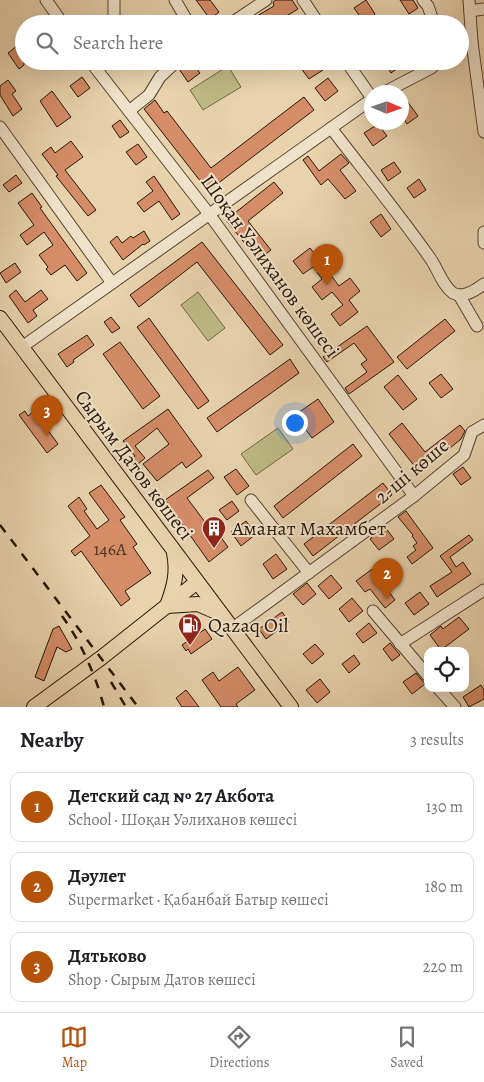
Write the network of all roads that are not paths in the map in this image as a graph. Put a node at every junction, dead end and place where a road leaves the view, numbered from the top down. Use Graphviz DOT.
graph roads {
  1 [pos="46,0"];
  2 [pos="114,0"];
  3 [pos="175,0"];
  4 [pos="266,0"];
  5 [pos="303,0"];
  6 [pos="423,0"];
  7 [pos="469,5"];
  8 [pos="484,9"];
  9 [pos="57,15"];
  10 [pos="114,15"];
  11 [pos="184,15"];
  12 [pos="244,15"];
  13 [pos="314,15"];
  14 [pos="431,15"];
  15 [pos="472,42"];
  16 [pos="469,43"];
  17 [pos="100,70"];
  18 [pos="167,70"];
  19 [pos="352,70"];
  20 [pos="427,70"];
  21 [pos="398,85"];
  22 [pos="364,87"];
  23 [pos="482,101"];
  24 [pos="364,105"];
  25 [pos="129,111"];
  26 [pos="0,127"];
  27 [pos="331,128"];
  28 [pos="484,132"];
  29 [pos="209,214"];
  30 [pos="484,232"];
  31 [pos="484,243"];
  32 [pos="112,283"];
  33 [pos="484,284"];
  34 [pos="459,295"];
  35 [pos="0,318"];
  36 [pos="477,326"];
  37 [pos="22,347"];
  38 [pos="484,425"];
  39 [pos="414,496"];
  40 [pos="251,500"];
  41 [pos="174,552"];
  42 [pos="309,574"];
  43 [pos="197,582"];
  44 [pos="484,590"];
  45 [pos="167,606"];
  46 [pos="373,611"];
  47 [pos="222,614"];
  48 [pos="233,628"];
  49 [pos="400,644"];
  50 [pos="424,671"];
  51 [pos="442,692"];
  52 [pos="34,707"];
  53 [pos="291,707"];
  54 [pos="455,707"];
  1 -- 9 [label="street"];
  2 -- 10 [label="street"];
  3 -- 11 [label="street"];
  4 -- 12 [label="street"];
  5 -- 13 [label="street"];
  6 -- 14 [label="street"];
  7 -- 8 [label="street"];
  7 -- 15 [label="street"];
  15 -- 16 [label="street"];
  15 -- 23 [label="street"];
  17 -- 25 [label="street, Шоқан Уәлиханов көшесі"];
  18 -- 25 [label="street"];
  19 -- 22 [label="street"];
  20 -- 21 [label="street"];
  23 -- 28 [label="street"];
  24 -- 27 [label="street"];
  25 -- 29 [label="street, Шоқан Уәлиханов көшесі"];
  26 -- 32 [label="street"];
  27 -- 29 [label="street"];
  27 -- 34 [label="street"];
  29 -- 32 [label="street"];
  29 -- 39 [label="street, Шоқан Уәлиханов көшесі"];
  30 -- 31 [label="street"];
  32 -- 37 [label="street"];
  33 -- 34 [label="street"];
  34 -- 36 [label="street"];
  35 -- 37 [label="main road, Сырым Датов көшесі"];
  37 -- 41 [label="main road, Сырым Датов көшесі"];
  38 -- 39 [label="street, 2-ші көше"];
  39 -- 42 [label="street, 2-ші көше"];
  40 -- 42 [label="street"];
  41 -- 43 [label="main road, Сырым Датов көшесі"];
  41 -- 45 [label="main road"];
  42 -- 48 [label="street, 2-ші көше"];
  43 -- 45 [label="main road"];
  43 -- 47 [label="main road, Сырым Датов көшесі"];
  44 -- 49 [label="street"];
  45 -- 47 [label="main road"];
  45 -- 52 [label="main road"];
  46 -- 49 [label="street"];
  47 -- 48 [label="main road, Сырым Датов көшесі"];
  48 -- 53 [label="main road, Сырым Датов көшесі"];
  49 -- 50 [label="street"];
  51 -- 54 [label="street"];
}
